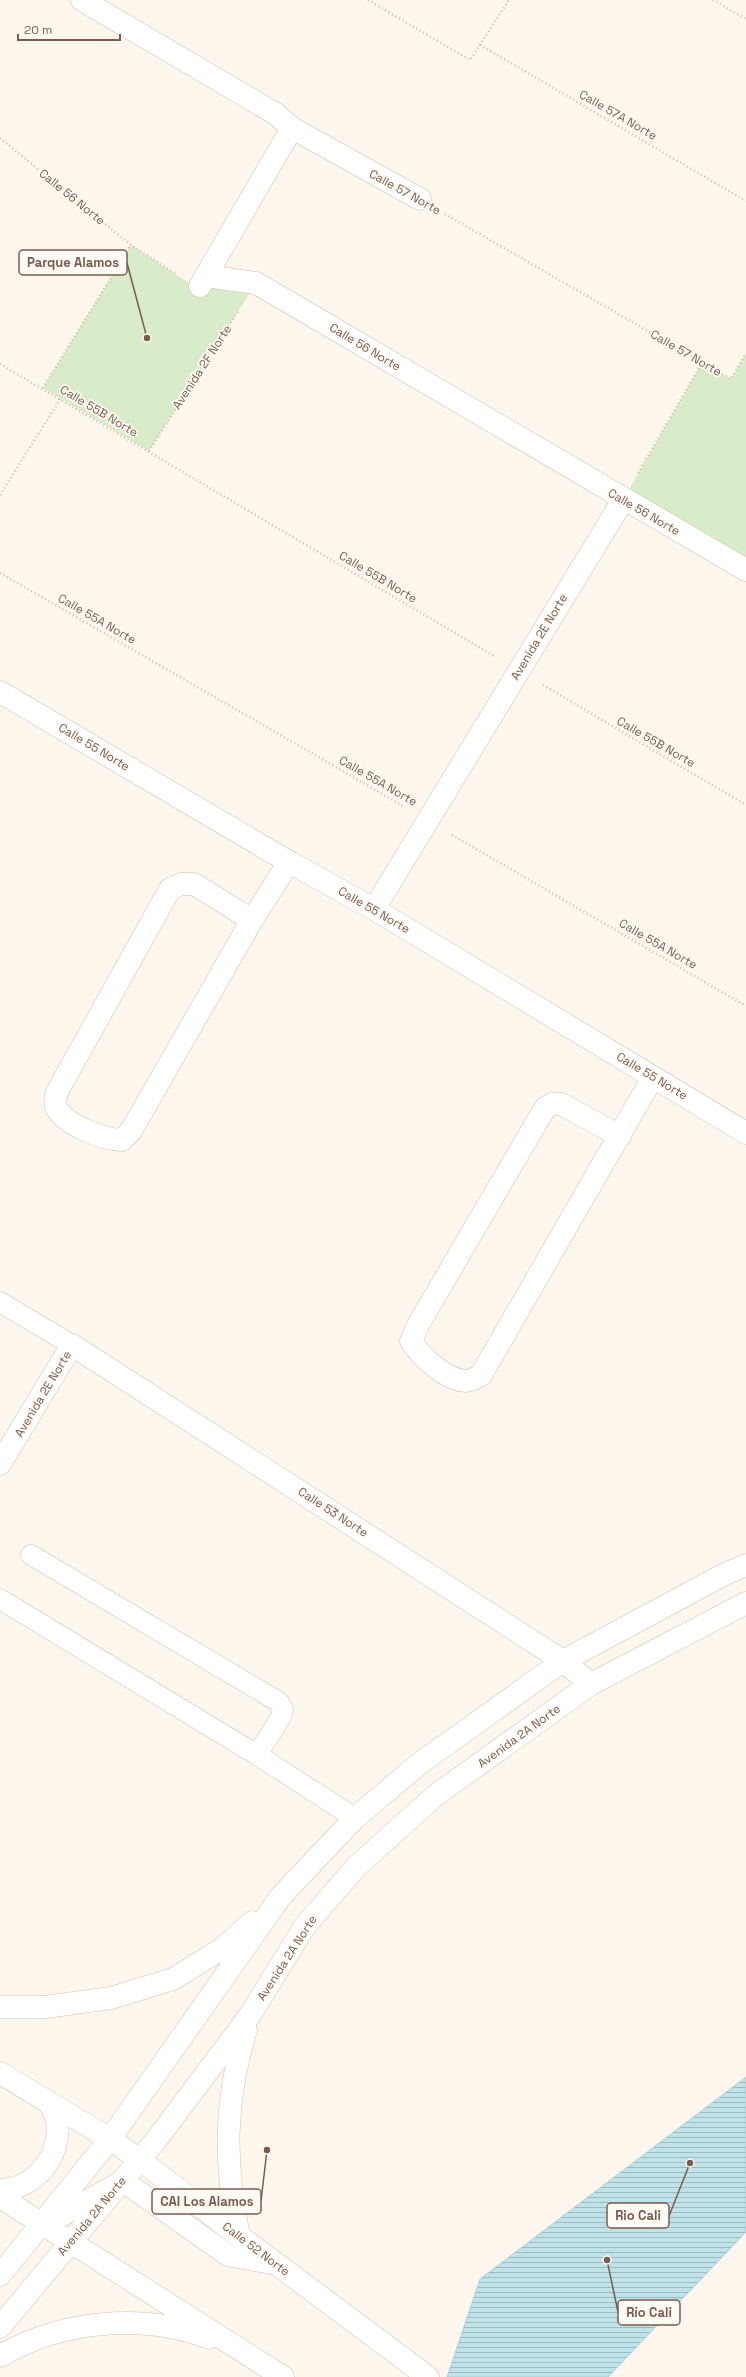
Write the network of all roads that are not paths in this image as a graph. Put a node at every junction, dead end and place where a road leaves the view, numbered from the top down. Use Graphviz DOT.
graph roads {
  1 [pos="82,0"];
  2 [pos="292,128"];
  3 [pos="420,199"];
  4 [pos="623,500"];
  5 [pos="746,570"];
  6 [pos="0,692"];
  7 [pos="289,862"];
  8 [pos="374,909"];
  9 [pos="252,920"];
  10 [pos="653,1077"];
  11 [pos="746,1132"];
  12 [pos="620,1136"];
  13 [pos="0,1302"];
  14 [pos="72,1345"];
  15 [pos="0,1464"];
  16 [pos="31,1555"];
  17 [pos="746,1565"];
  18 [pos="0,1599"];
  19 [pos="746,1603"];
  20 [pos="563,1661"];
  21 [pos="591,1684"];
  22 [pos="257,1755"];
  23 [pos="356,1818"];
  24 [pos="281,1896"];
  25 [pos="0,2007"];
  26 [pos="250,2015"];
  27 [pos="0,2073"];
  28 [pos="50,2104"];
  29 [pos="110,2139"];
  30 [pos="140,2160"];
  31 [pos="123,2181"];
  32 [pos="0,2190"];
  33 [pos="0,2197"];
  34 [pos="42,2225"];
  35 [pos="238,2236"];
  36 [pos="71,2242"];
  37 [pos="276,2264"];
  38 [pos="0,2275"];
  39 [pos="0,2327"];
  40 [pos="243,2352"];
  41 [pos="0,2356"];
  42 [pos="283,2377"];
  43 [pos="428,2377"];
  1 -- 2 [label="street, Calle 57 Norte"];
  2 -- 3 [label="street, Calle 57 Norte"];
  2 -- 4 [label="street, Calle 56 Norte"];
  4 -- 5 [label="street, Calle 56 Norte"];
  4 -- 8 [label="street, Avenida 2E Norte"];
  6 -- 7 [label="street, Calle 55 Norte"];
  7 -- 8 [label="street, Calle 55 Norte"];
  7 -- 9 [label="street"];
  8 -- 10 [label="street, Calle 55 Norte"];
  9 -- 9 [label="street"];
  10 -- 11 [label="street, Calle 55 Norte"];
  10 -- 12 [label="street"];
  12 -- 12 [label="street"];
  13 -- 14 [label="lane"];
  14 -- 15 [label="street, Avenida 2E Norte"];
  14 -- 20 [label="street, Calle 53 Norte"];
  16 -- 22 [label="lane"];
  17 -- 20 [label="street"];
  18 -- 22 [label="lane"];
  19 -- 21 [label="street, Avenida 2A Norte"];
  20 -- 21 [label="street, Calle 53 Norte"];
  20 -- 23 [label="street"];
  21 -- 26 [label="street, Avenida 2A Norte"];
  22 -- 23 [label="lane"];
  23 -- 24 [label="street"];
  24 -- 25 [label="street"];
  24 -- 29 [label="street"];
  26 -- 30 [label="street, Avenida 2A Norte"];
  26 -- 35 [label="street"];
  27 -- 28 [label="street, Calle 52 Norte"];
  28 -- 29 [label="street, Calle 52 Norte"];
  28 -- 32 [label="street"];
  29 -- 30 [label="street, Calle 52 Norte"];
  29 -- 34 [label="street"];
  30 -- 31 [label="street, Avenida 2A Norte"];
  30 -- 35 [label="street, Calle 52 Norte"];
  31 -- 34 [label="street"];
  31 -- 36 [label="street, Avenida 2A Norte"];
  31 -- 37 [label="street"];
  33 -- 34 [label="street"];
  34 -- 36 [label="street"];
  34 -- 38 [label="street"];
  35 -- 37 [label="street, Calle 52 Norte"];
  36 -- 39 [label="street, Avenida 2A Norte"];
  36 -- 40 [label="street"];
  37 -- 43 [label="street, Calle 52 Norte"];
  40 -- 41 [label="street"];
  40 -- 42 [label="street"];
}
